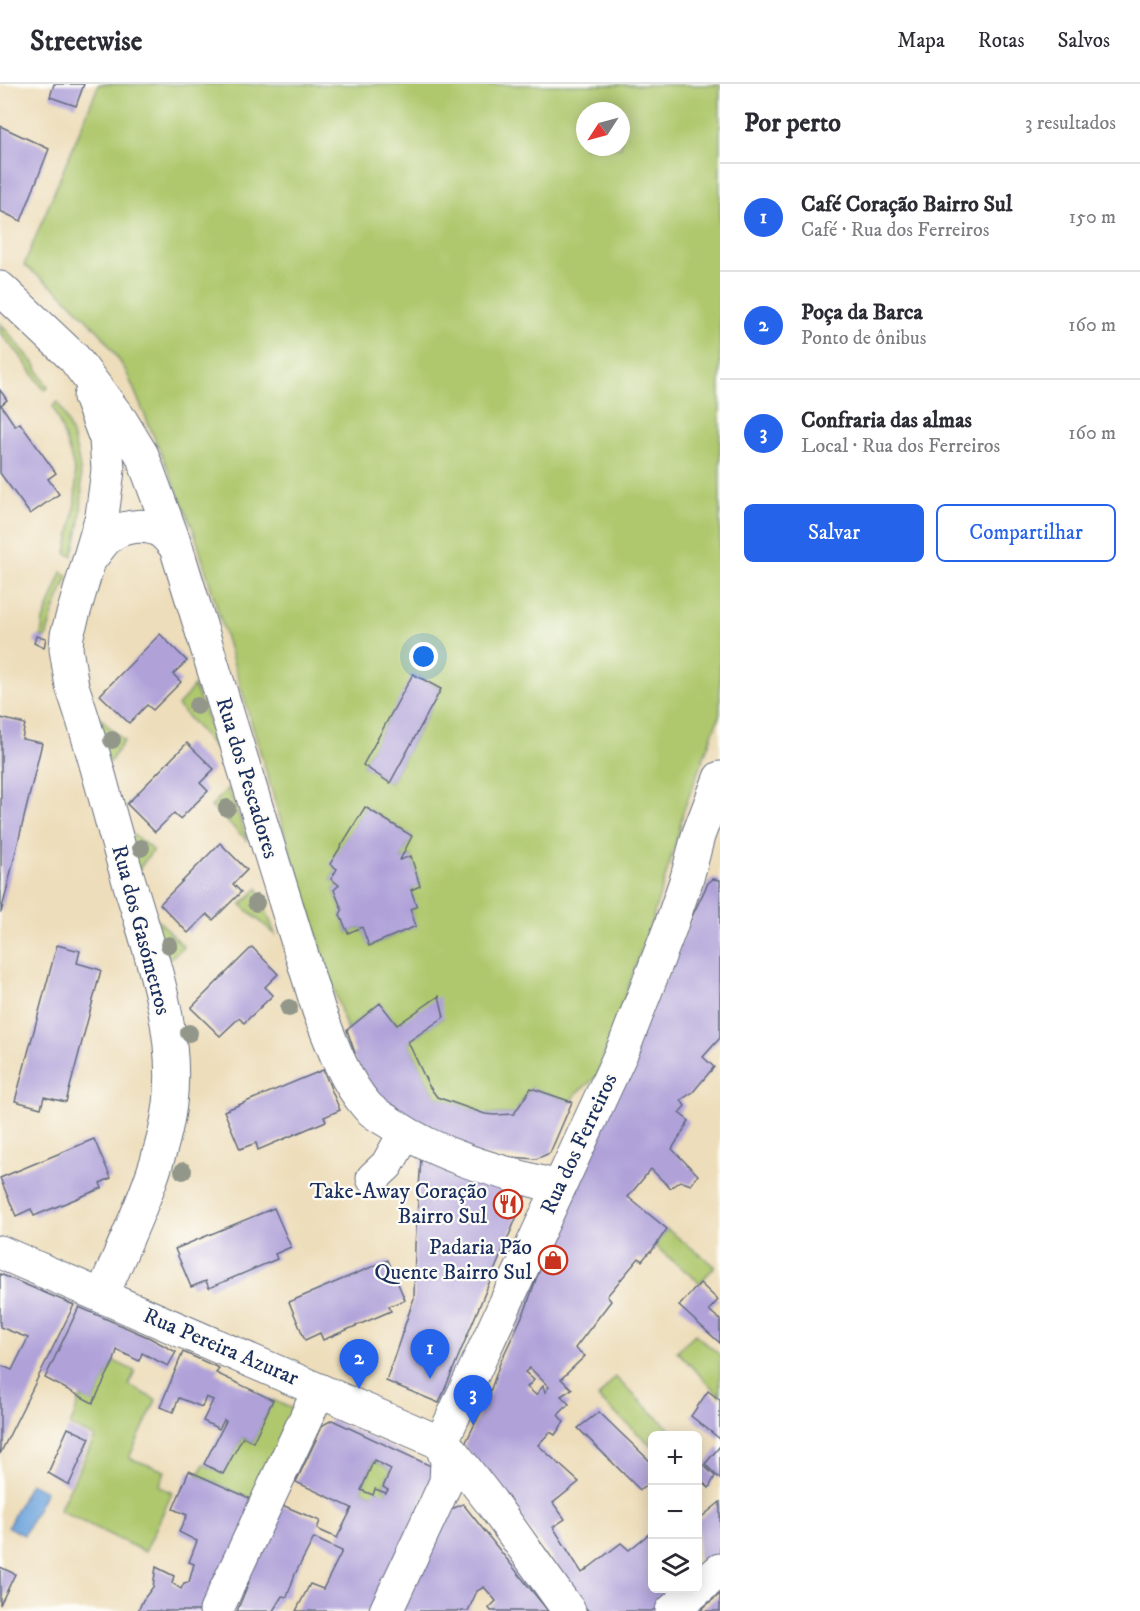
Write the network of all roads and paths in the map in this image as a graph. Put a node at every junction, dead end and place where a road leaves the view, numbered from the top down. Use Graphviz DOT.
graph roads {
  1 [pos="0,288"];
  2 [pos="74,358"];
  3 [pos="176,547"];
  4 [pos="89,561"];
  5 [pos="720,777"];
  6 [pos="709,843"];
  7 [pos="405,1133"];
  8 [pos="373,1178"];
  9 [pos="558,1187"];
  10 [pos="0,1252"];
  11 [pos="102,1296"];
  12 [pos="319,1390"];
  13 [pos="441,1443"];
  14 [pos="720,1570"];
  15 [pos="216,1611"];
  16 [pos="386,1611"];
  17 [pos="569,1611"];
  18 [pos="672,1611"];
  1 -- 2 [label="street, Rua dos Pescadores"];
  2 -- 3 [label="street, Rua dos Pescadores"];
  2 -- 4 [label="street, Rua dos Gasómetros"];
  3 -- 4 [label="street, Rua dos Gasómetros"];
  3 -- 7 [label="street, Rua dos Pescadores"];
  4 -- 11 [label="street, Rua dos Gasómetros"];
  5 -- 6 [label="street, Rua dos Ferreiros"];
  6 -- 9 [label="street, Rua dos Ferreiros"];
  7 -- 8 [label="street"];
  7 -- 9 [label="street, Rua dos Pescadores"];
  9 -- 13 [label="street, Rua dos Ferreiros"];
  10 -- 11 [label="street, Rua Pereira Azurar"];
  11 -- 12 [label="street, Rua Pereira Azurar"];
  12 -- 13 [label="street, Rua Pereira Azurar"];
  12 -- 15 [label="street"];
  13 -- 16 [label="street"];
  13 -- 17 [label="street"];
  14 -- 18 [label="street"];
}
